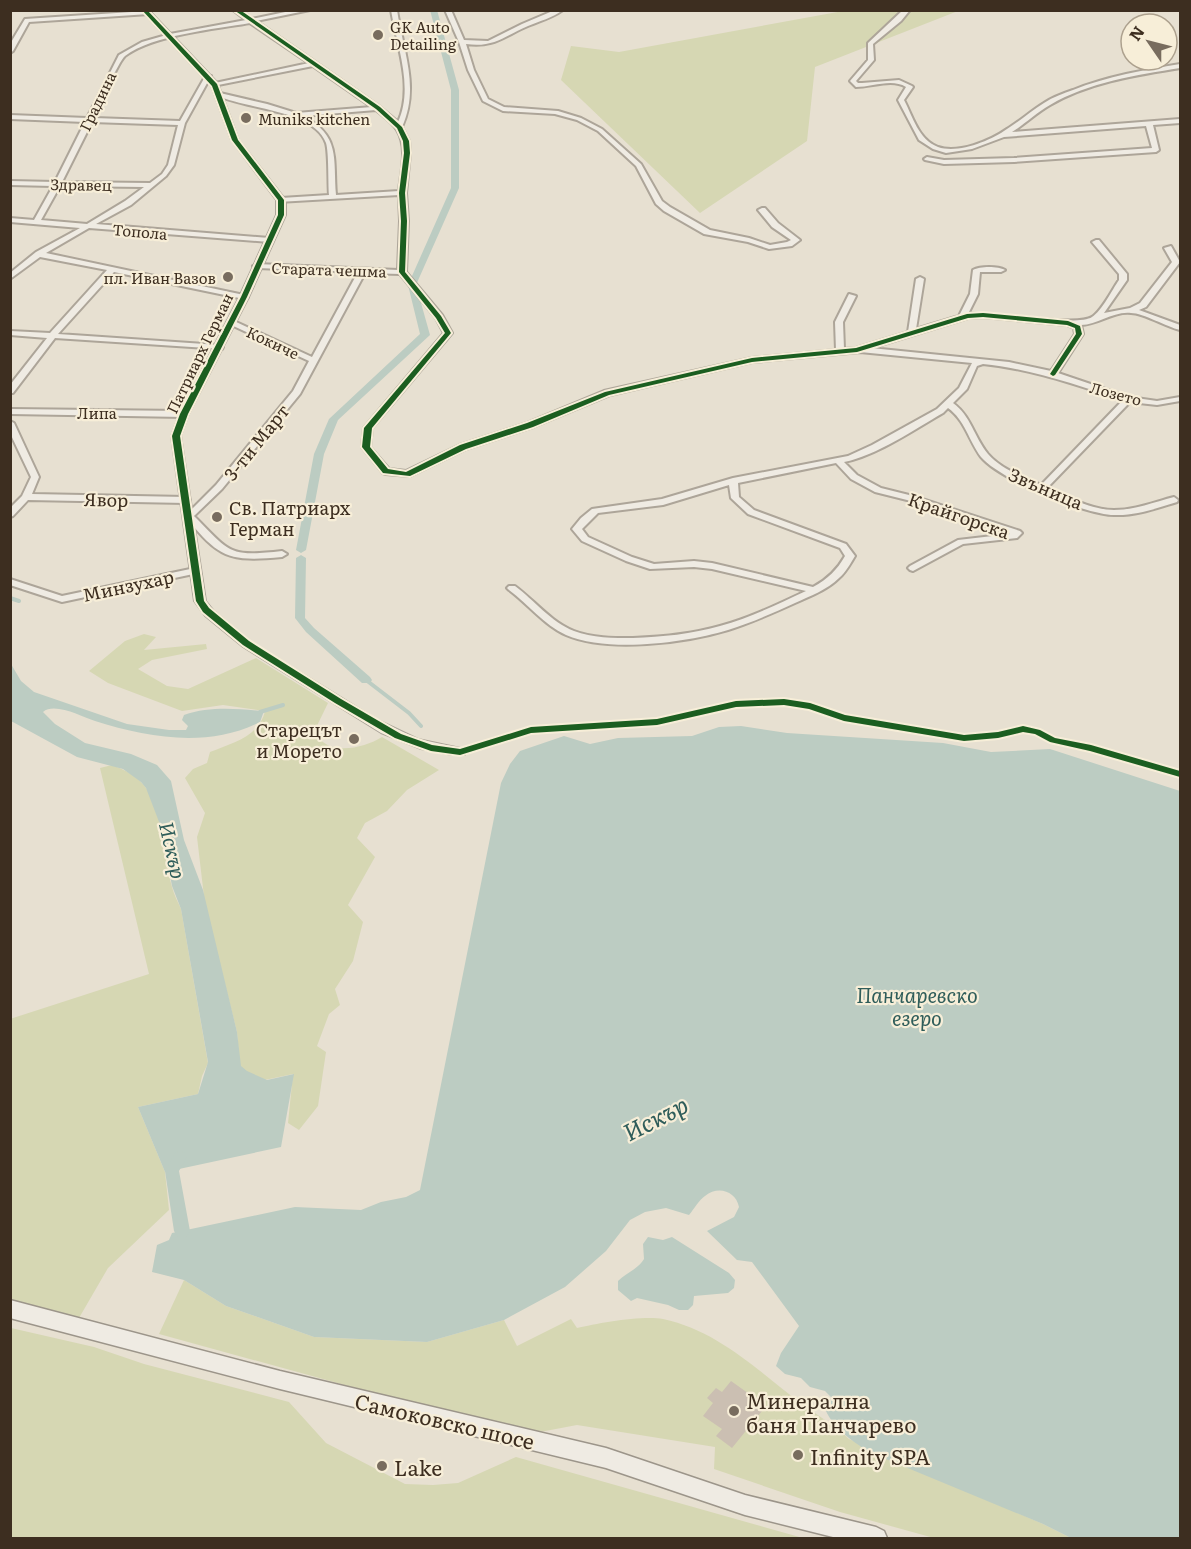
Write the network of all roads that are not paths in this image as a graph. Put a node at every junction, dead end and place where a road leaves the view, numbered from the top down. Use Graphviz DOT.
graph roads {
  1 [pos="32,10"];
  2 [pos="236,10"];
  3 [pos="393,10"];
  4 [pos="448,10"];
  5 [pos="560,10"];
  6 [pos="908,10"];
  7 [pos="302,11"];
  8 [pos="146,12"];
  9 [pos="27,20"];
  10 [pos="250,20"];
  11 [pos="170,36"];
  12 [pos="462,42"];
  13 [pos="10,51"];
  14 [pos="315,64"];
  15 [pos="1154,72"];
  16 [pos="208,76"];
  17 [pos="215,85"];
  18 [pos="220,95"];
  19 [pos="378,108"];
  20 [pos="297,115"];
  21 [pos="10,117"];
  22 [pos="88,120"];
  23 [pos="1180,121"];
  24 [pos="182,123"];
  25 [pos="1149,124"];
  26 [pos="399,127"];
  27 [pos="1000,135"];
  28 [pos="927,159"];
  29 [pos="10,183"];
  30 [pos="58,183"];
  31 [pos="152,185"];
  32 [pos="402,193"];
  33 [pos="333,197"];
  34 [pos="281,200"];
  35 [pos="762,210"];
  36 [pos="10,220"];
  37 [pos="36,222"];
  38 [pos="90,227"];
  39 [pos="269,240"];
  40 [pos="1096,242"];
  41 [pos="1168,248"];
  42 [pos="39,254"];
  43 [pos="1178,260"];
  44 [pos="257,266"];
  45 [pos="112,269"];
  46 [pos="363,270"];
  47 [pos="1001,270"];
  48 [pos="402,272"];
  49 [pos="10,277"];
  50 [pos="920,279"];
  51 [pos="852,296"];
  52 [pos="244,297"];
  53 [pos="1132,310"];
  54 [pos="1098,317"];
  55 [pos="962,318"];
  56 [pos="1068,322"];
  57 [pos="231,323"];
  58 [pos="1180,328"];
  59 [pos="912,332"];
  60 [pos="10,333"];
  61 [pos="53,335"];
  62 [pos="219,347"];
  63 [pos="857,350"];
  64 [pos="840,352"];
  65 [pos="315,361"];
  66 [pos="981,362"];
  67 [pos="1053,374"];
  68 [pos="10,392"];
  69 [pos="1128,399"];
  70 [pos="1180,399"];
  71 [pos="948,404"];
  72 [pos="10,411"];
  73 [pos="184,414"];
  74 [pos="10,423"];
  75 [pos="839,461"];
  76 [pos="733,481"];
  77 [pos="1043,488"];
  78 [pos="26,497"];
  79 [pos="186,500"];
  80 [pos="1174,500"];
  81 [pos="10,514"];
  82 [pos="189,516"];
  83 [pos="282,554"];
  84 [pos="913,568"];
  85 [pos="195,572"];
  86 [pos="10,582"];
  87 [pos="512,588"];
  88 [pos="814,590"];
  89 [pos="460,752"];
  90 [pos="10,1309"];
  91 [pos="876,1539"];
  1 -- 9 [label="street"];
  2 -- 10 [label="street"];
  3 -- 26 [label="street"];
  4 -- 12 [label="street"];
  5 -- 12 [label="street"];
  6 -- 27 [label="street"];
  7 -- 10 [label="street, Градина"];
  8 -- 9 [label="street"];
  8 -- 11 [label="street"];
  9 -- 13 [label="street"];
  10 -- 11 [label="street, Градина"];
  10 -- 14 [label="street"];
  11 -- 16 [label="street"];
  11 -- 22 [label="street, Градина"];
  12 -- 35 [label="street"];
  14 -- 17 [label="street"];
  14 -- 19 [label="street"];
  15 -- 27 [label="street"];
  16 -- 17 [label="street"];
  16 -- 24 [label="street"];
  17 -- 18 [label="street"];
  18 -- 20 [label="street"];
  18 -- 34 [label="street"];
  19 -- 20 [label="street"];
  19 -- 26 [label="street"];
  20 -- 33 [label="street"];
  21 -- 22 [label="street"];
  22 -- 24 [label="street"];
  22 -- 30 [label="street, Градина"];
  23 -- 25 [label="street"];
  24 -- 31 [label="street"];
  25 -- 27 [label="street"];
  25 -- 28 [label="street"];
  26 -- 32 [label="street"];
  29 -- 30 [label="street, Здравец"];
  30 -- 31 [label="street, Здравец"];
  30 -- 37 [label="street, Градина"];
  31 -- 38 [label="street"];
  32 -- 33 [label="street"];
  32 -- 48 [label="street"];
  33 -- 34 [label="street"];
  34 -- 39 [label="street, Патриарх Герман"];
  36 -- 37 [label="street, Топола"];
  37 -- 38 [label="street, Топола"];
  38 -- 39 [label="street, Топола"];
  38 -- 42 [label="street"];
  39 -- 44 [label="street, Патриарх Герман"];
  40 -- 54 [label="street"];
  41 -- 43 [label="street"];
  42 -- 45 [label="street"];
  42 -- 49 [label="street"];
  43 -- 53 [label="street"];
  44 -- 46 [label="street, Старата чешма"];
  44 -- 52 [label="street, Патриарх Герман"];
  45 -- 52 [label="street"];
  45 -- 61 [label="street"];
  46 -- 48 [label="street, Старата чешма"];
  46 -- 65 [label="street, 3-ти Март"];
  47 -- 55 [label="street"];
  48 -- 64 [label="street"];
  50 -- 59 [label="street"];
  51 -- 64 [label="street"];
  52 -- 57 [label="street, Патриарх Герман"];
  53 -- 54 [label="street"];
  53 -- 58 [label="street"];
  54 -- 56 [label="street"];
  55 -- 56 [label="street"];
  55 -- 59 [label="street"];
  56 -- 67 [label="street"];
  57 -- 62 [label="street, Патриарх Герман"];
  57 -- 65 [label="street, Кокиче"];
  59 -- 63 [label="street"];
  60 -- 61 [label="street"];
  61 -- 62 [label="street"];
  61 -- 68 [label="street"];
  62 -- 73 [label="street, Патриарх Герман"];
  63 -- 64 [label="street"];
  63 -- 66 [label="street, Лозето"];
  65 -- 82 [label="street, 3-ти Март"];
  66 -- 67 [label="street, Лозето"];
  66 -- 71 [label="street"];
  67 -- 69 [label="street, Лозето"];
  69 -- 70 [label="street, Лозето"];
  69 -- 77 [label="street"];
  71 -- 75 [label="street"];
  71 -- 77 [label="street, Звъница"];
  72 -- 73 [label="street, Липа"];
  73 -- 79 [label="street, Патриарх Герман"];
  74 -- 78 [label="street"];
  75 -- 76 [label="street"];
  75 -- 84 [label="street, Крайгорска"];
  76 -- 88 [label="street"];
  76 -- 88 [label="street"];
  77 -- 80 [label="street, Звъница"];
  78 -- 79 [label="street, Явор"];
  78 -- 81 [label="street"];
  79 -- 82 [label="street, Патриарх Герман"];
  82 -- 83 [label="street"];
  82 -- 85 [label="street, Патриарх Герман"];
  85 -- 86 [label="street, Минзухар"];
  85 -- 89 [label="street, Патриарх Герман"];
  87 -- 88 [label="street"];
  90 -- 91 [label="main road, Самоковско шосе"];
}
